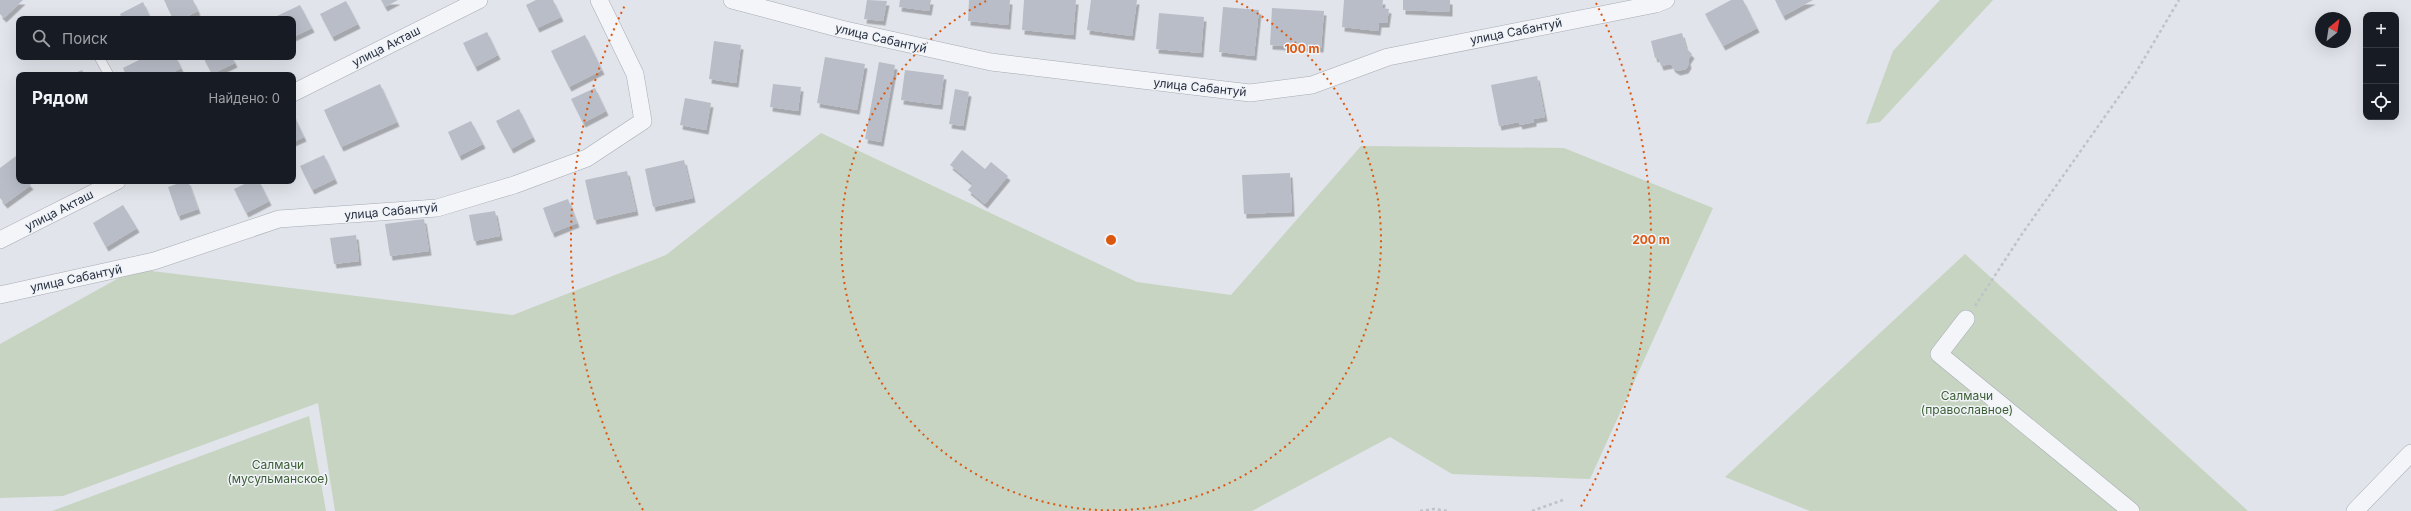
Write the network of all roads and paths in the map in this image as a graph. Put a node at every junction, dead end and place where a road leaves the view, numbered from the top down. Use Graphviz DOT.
graph roads {
  1 [pos="479,0"];
  2 [pos="599,0"];
  3 [pos="732,0"];
  4 [pos="1666,0"];
  5 [pos="2179,0"];
  6 [pos="101,60"];
  7 [pos="107,72"];
  8 [pos="296,92"];
  9 [pos="111,184"];
  10 [pos="0,240"];
  11 [pos="0,295"];
  12 [pos="1966,319"];
  13 [pos="2411,453"];
  14 [pos="1563,500"];
  15 [pos="1420,511"];
  16 [pos="1448,511"];
  17 [pos="1532,511"];
  18 [pos="2131,511"];
  19 [pos="2355,511"];
  1 -- 8 [label="street, улица Акташ"];
  2 -- 11 [label="street, улица Сабантуй"];
  3 -- 4 [label="street, улица Сабантуй"];
  5 -- 12 [label="path"];
  6 -- 7 [label="lane"];
  9 -- 10 [label="street, улица Акташ"];
  12 -- 18 [label="street"];
  13 -- 19 [label="street"];
  14 -- 17 [label="path"];
  15 -- 16 [label="path"];
}
